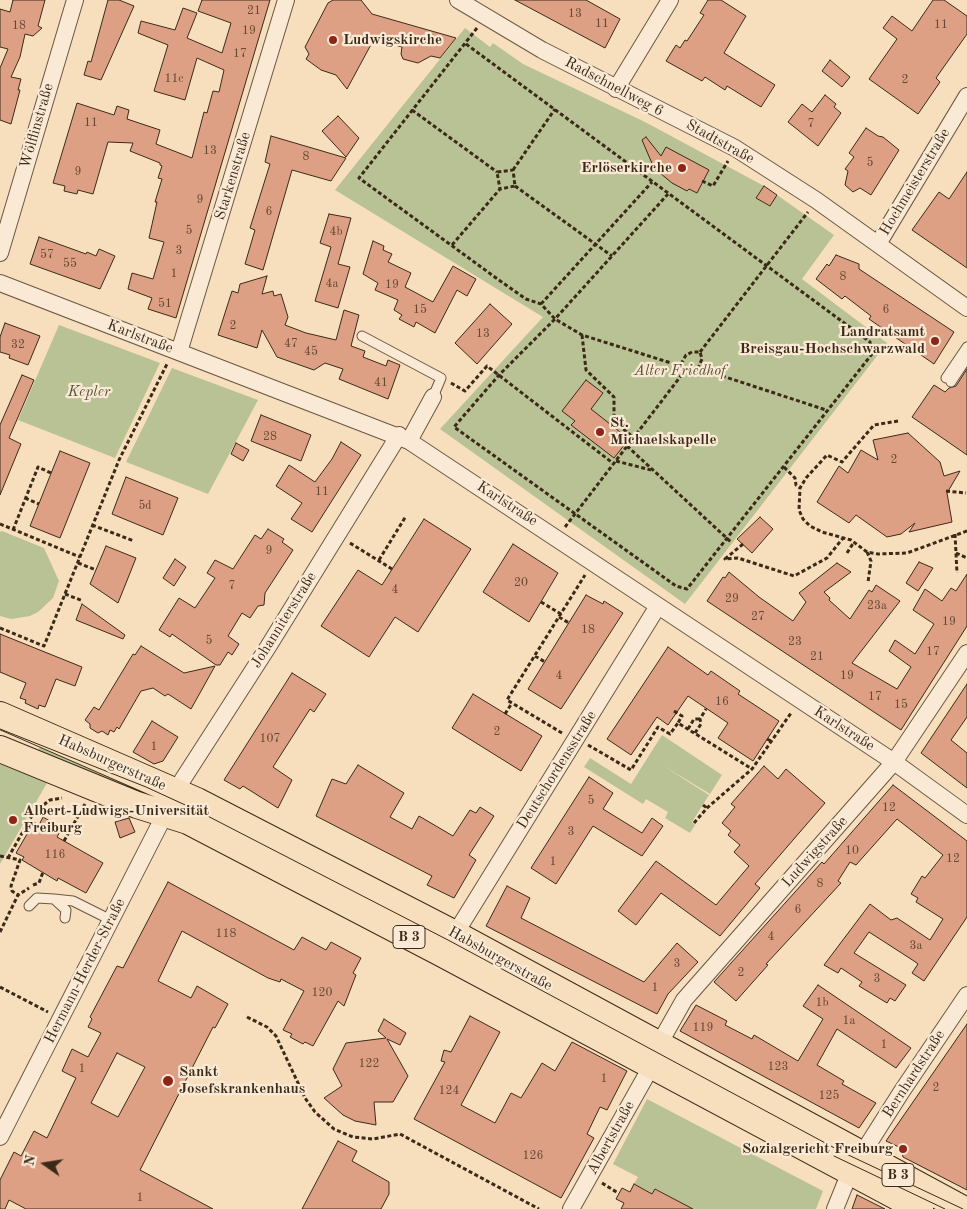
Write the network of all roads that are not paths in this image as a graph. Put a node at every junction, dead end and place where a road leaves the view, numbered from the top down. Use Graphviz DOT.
graph roads {
  1 [pos="75,0"];
  2 [pos="286,0"];
  3 [pos="459,0"];
  4 [pos="670,0"];
  5 [pos="616,89"];
  6 [pos="967,96"];
  7 [pos="878,244"];
  8 [pos="0,253"];
  9 [pos="0,283"];
  10 [pos="967,308"];
  11 [pos="362,336"];
  12 [pos="967,347"];
  13 [pos="176,351"];
  14 [pos="967,358"];
  15 [pos="433,397"];
  16 [pos="404,438"];
  17 [pos="658,606"];
  18 [pos="967,653"];
  19 [pos="0,715"];
  20 [pos="0,749"];
  21 [pos="894,762"];
  22 [pos="170,803"];
  23 [pos="967,815"];
  24 [pos="54,899"];
  25 [pos="29,906"];
  26 [pos="65,918"];
  27 [pos="111,920"];
  28 [pos="455,934"];
  29 [pos="967,995"];
  30 [pos="655,1056"];
  31 [pos="0,1137"];
  32 [pos="856,1163"];
  33 [pos="571,1209"];
  34 [pos="835,1209"];
  35 [pos="920,1209"];
  36 [pos="963,1209"];
  1 -- 8 [label="street, Wölflinstraße"];
  2 -- 13 [label="street, Starkenstraße"];
  3 -- 5 [label="street, Stadtstraße"];
  4 -- 5 [label="street"];
  5 -- 7 [label="street, Stadtstraße"];
  6 -- 7 [label="street, Hochmeisterstraße"];
  7 -- 10 [label="street"];
  9 -- 13 [label="street, Karlstraße"];
  11 -- 15 [label="lane, Johanniterstraße"];
  12 -- 14 [label="lane"];
  13 -- 16 [label="street, Karlstraße"];
  15 -- 16 [label="street, Johanniterstraße"];
  16 -- 17 [label="street, Karlstraße"];
  16 -- 22 [label="street, Johanniterstraße"];
  17 -- 21 [label="street, Karlstraße"];
  17 -- 28 [label="street, Deutschordensstraße"];
  18 -- 21 [label="street, Ludwigstraße"];
  19 -- 22 [label="main road, Habsburgerstraße / B 3"];
  20 -- 22 [label="main road, Habsburgerstraße / B 3"];
  21 -- 23 [label="street, Karlstraße"];
  21 -- 30 [label="street, Ludwigstraße"];
  22 -- 27 [label="street, Hermann-Herder-Straße"];
  22 -- 28 [label="main road, Habsburgerstraße / B 3"];
  22 -- 30 [label="main road, Habsburgerstraße / B 3"];
  24 -- 25 [label="lane"];
  24 -- 26 [label="lane"];
  24 -- 27 [label="lane"];
  27 -- 31 [label="street, Hermann-Herder-Straße"];
  28 -- 30 [label="main road, Habsburgerstraße / B 3"];
  29 -- 32 [label="street, Bernhardstraße"];
  30 -- 32 [label="main road, Habsburgerstraße / B 3"];
  30 -- 33 [label="street, Albertstraße"];
  32 -- 34 [label="street, Bernhardstraße"];
  32 -- 35 [label="main road, Habsburgerstraße / B 3"];
  32 -- 36 [label="main road, Habsburgerstraße / B 3"];
}
